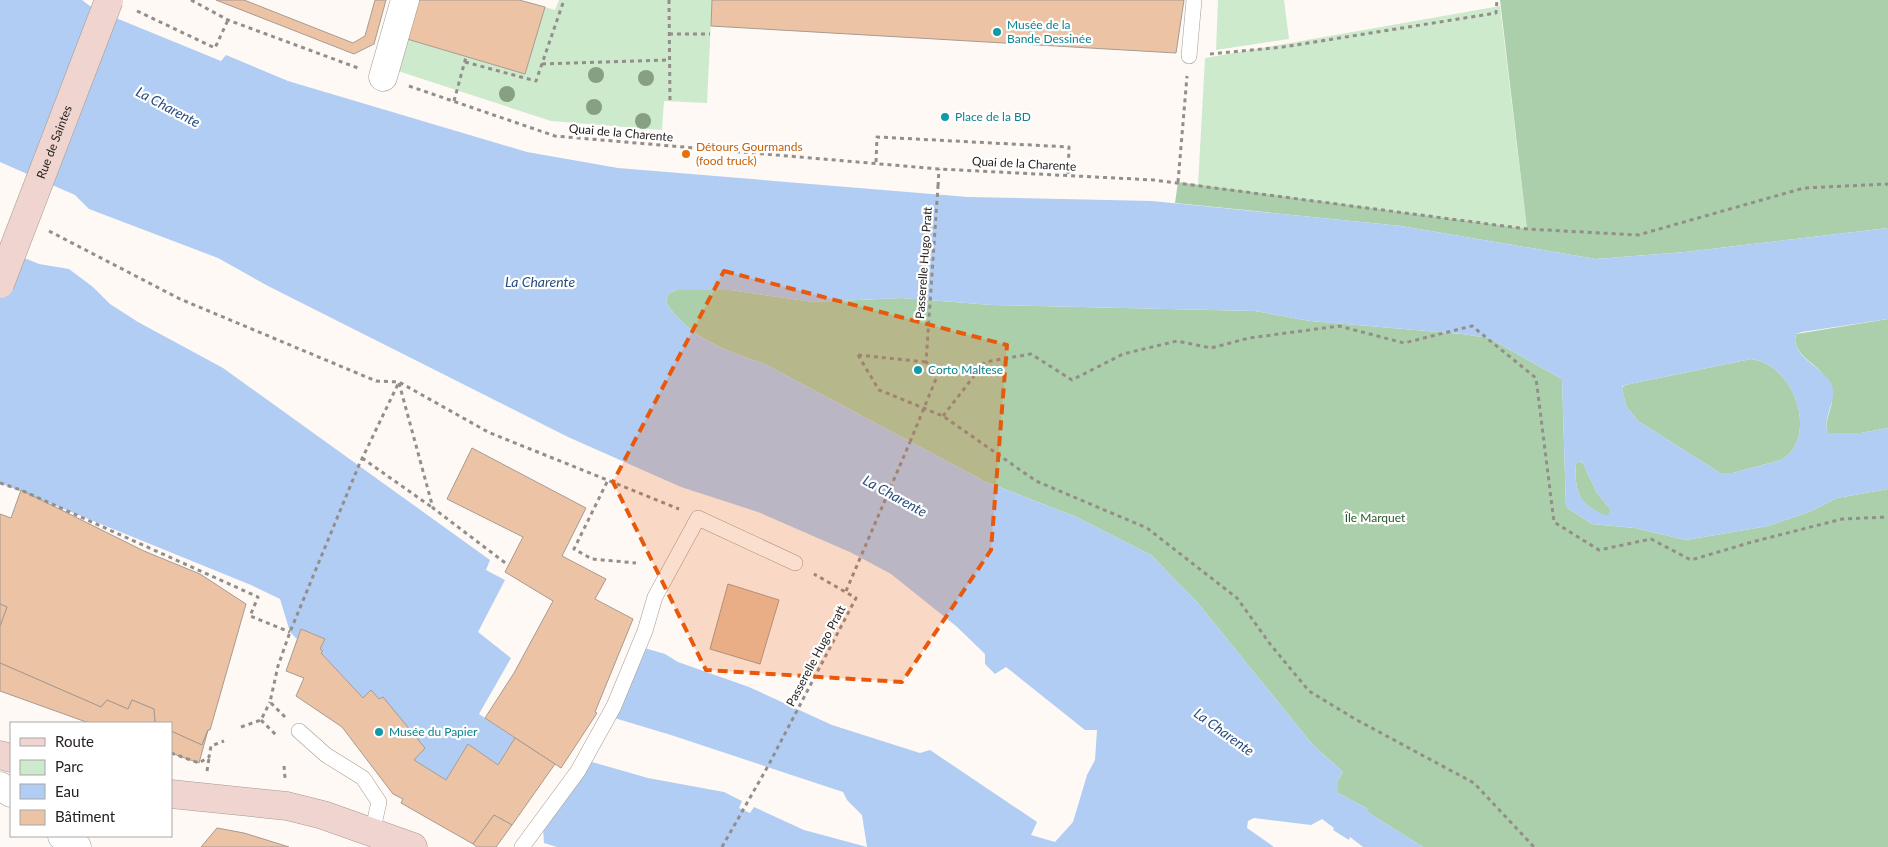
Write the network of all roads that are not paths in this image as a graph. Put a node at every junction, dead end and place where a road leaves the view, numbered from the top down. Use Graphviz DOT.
graph roads {
  1 [pos="109,0"];
  2 [pos="406,0"];
  3 [pos="1194,0"];
  4 [pos="1189,56"];
  5 [pos="383,77"];
  6 [pos="0,284"];
  7 [pos="795,564"];
  8 [pos="299,732"];
  9 [pos="172,794"];
  10 [pos="372,833"];
  11 [pos="63,837"];
  12 [pos="83,837"];
  13 [pos="77,847"];
  14 [pos="91,847"];
  15 [pos="413,847"];
  16 [pos="522,847"];
  1 -- 6 [label="main road, Rue de Saintes, bridge"];
  2 -- 5 [label="street"];
  3 -- 4 [label="lane"];
  7 -- 16 [label="lane"];
  8 -- 10 [label="lane"];
  9 -- 10 [label="main road"];
  10 -- 15 [label="main road"];
  11 -- 13 [label="street"];
  12 -- 14 [label="street"];
}
